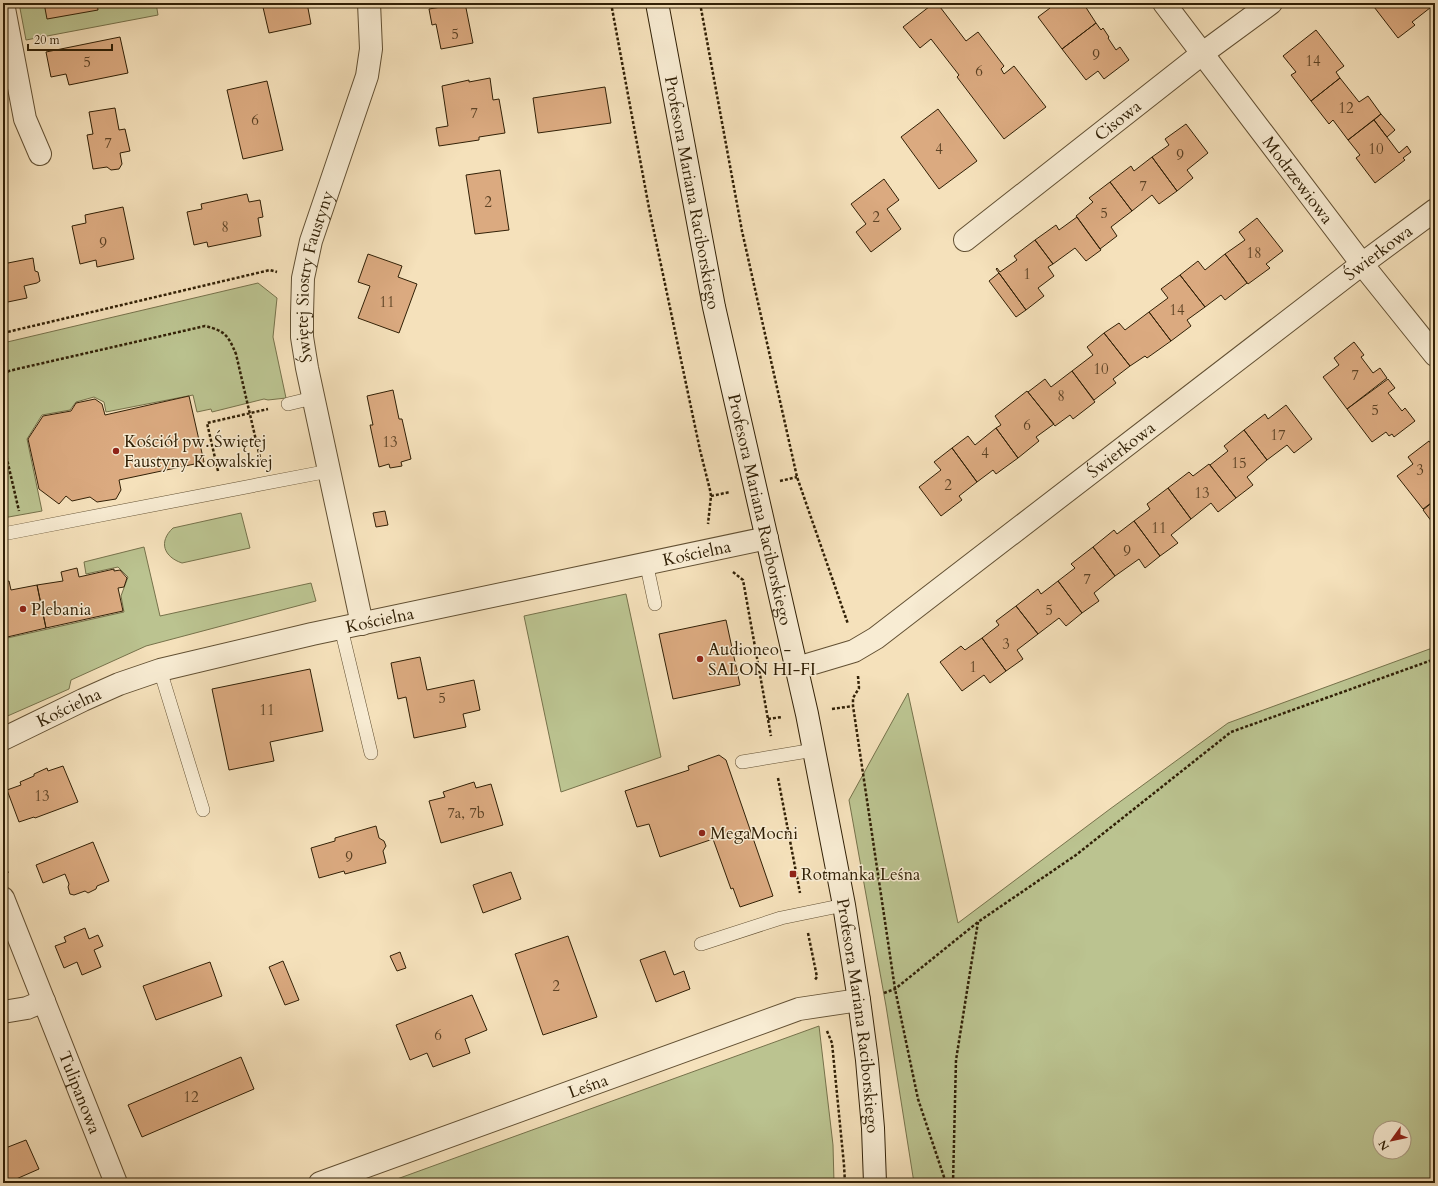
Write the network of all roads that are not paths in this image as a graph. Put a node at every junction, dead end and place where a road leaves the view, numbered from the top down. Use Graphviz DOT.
graph roads {
  1 [pos="3,3"];
  2 [pos="369,3"];
  3 [pos="657,3"];
  4 [pos="1164,3"];
  5 [pos="1271,3"];
  6 [pos="1203,53"];
  7 [pos="40,154"];
  8 [pos="1435,210"];
  9 [pos="965,240"];
  10 [pos="1362,264"];
  11 [pos="1435,356"];
  12 [pos="313,398"];
  13 [pos="288,404"];
  14 [pos="329,471"];
  15 [pos="3,534"];
  16 [pos="767,538"];
  17 [pos="646,562"];
  18 [pos="655,604"];
  19 [pos="352,626"];
  20 [pos="797,668"];
  21 [pos="160,670"];
  22 [pos="3,739"];
  23 [pos="814,750"];
  24 [pos="371,753"];
  25 [pos="742,762"];
  26 [pos="203,810"];
  27 [pos="3,898"];
  28 [pos="844,905"];
  29 [pos="701,944"];
  30 [pos="859,1000"];
  31 [pos="44,1002"];
  32 [pos="3,1012"];
  33 [pos="116,1183"];
  34 [pos="320,1183"];
  35 [pos="875,1183"];
  1 -- 7 [label="street"];
  2 -- 12 [label="street, Świętej Siostry Faustyny"];
  3 -- 16 [label="street, Profesora Mariana Raciborskiego"];
  4 -- 6 [label="street, Modrzewiowa"];
  5 -- 6 [label="street, Cisowa"];
  6 -- 9 [label="street, Cisowa"];
  6 -- 10 [label="street, Modrzewiowa"];
  8 -- 10 [label="street, Świerkowa"];
  10 -- 11 [label="street, Modrzewiowa"];
  10 -- 20 [label="street, Świerkowa"];
  12 -- 13 [label="lane"];
  12 -- 14 [label="street, Świętej Siostry Faustyny"];
  14 -- 15 [label="lane"];
  14 -- 19 [label="street, Świętej Siostry Faustyny"];
  16 -- 17 [label="street, Kościelna"];
  16 -- 20 [label="street, Profesora Mariana Raciborskiego"];
  17 -- 18 [label="lane"];
  17 -- 19 [label="street, Kościelna"];
  19 -- 21 [label="street, Kościelna"];
  19 -- 24 [label="lane"];
  20 -- 23 [label="street, Profesora Mariana Raciborskiego"];
  21 -- 22 [label="street, Kościelna"];
  21 -- 26 [label="lane"];
  23 -- 25 [label="lane"];
  23 -- 28 [label="street, Profesora Mariana Raciborskiego"];
  27 -- 31 [label="street, Tulipanowa"];
  28 -- 29 [label="lane"];
  28 -- 30 [label="street, Profesora Mariana Raciborskiego"];
  30 -- 34 [label="street, Leśna"];
  30 -- 35 [label="street, Profesora Mariana Raciborskiego"];
  31 -- 32 [label="street"];
  31 -- 33 [label="street, Tulipanowa"];
}
